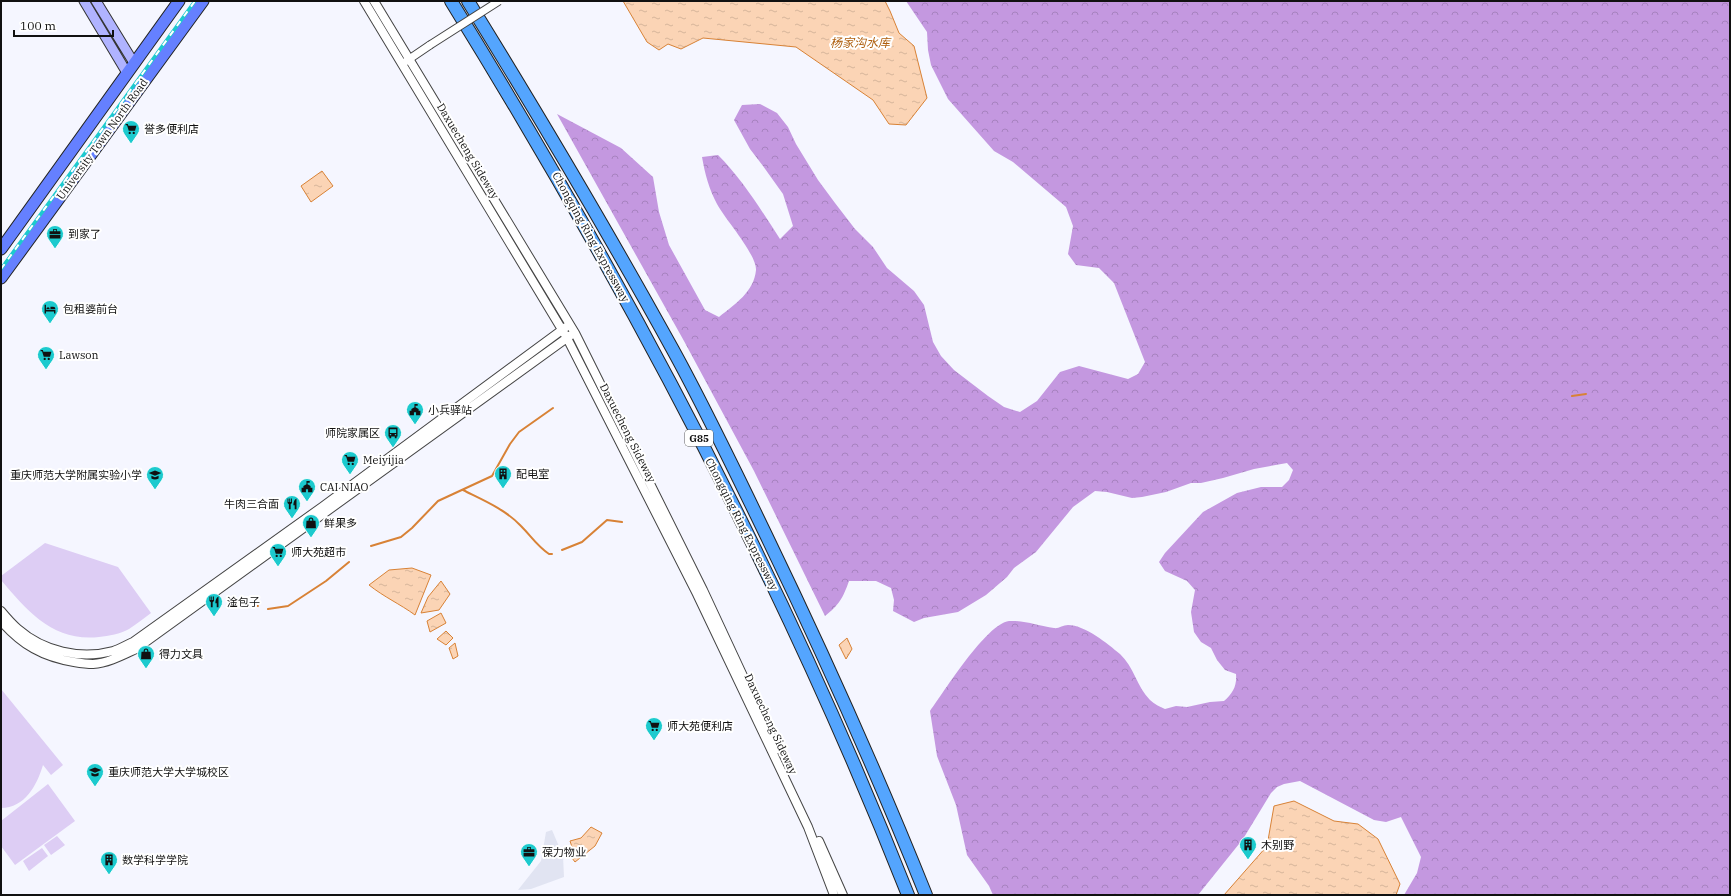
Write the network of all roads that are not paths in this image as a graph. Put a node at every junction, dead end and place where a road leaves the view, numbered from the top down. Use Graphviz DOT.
graph roads {
  1 [pos="84,1"];
  2 [pos="96,1"];
  3 [pos="179,1"];
  4 [pos="203,1"];
  5 [pos="364,1"];
  6 [pos="374,1"];
  7 [pos="450,1"];
  8 [pos="468,1"];
  9 [pos="499,1"];
  10 [pos="406,61"];
  11 [pos="134,63"];
  12 [pos="127,73"];
  13 [pos="1,249"];
  14 [pos="1,278"];
  15 [pos="570,325"];
  16 [pos="562,330"];
  17 [pos="575,333"];
  18 [pos="567,338"];
  19 [pos="1,611"];
  20 [pos="1,621"];
  21 [pos="834,895"];
  22 [pos="843,895"];
  23 [pos="908,895"];
  24 [pos="926,895"];
  1 -- 12 [label="main road"];
  2 -- 11 [label="main road"];
  3 -- 11 [label="main road, University Town North Road"];
  4 -- 14 [label="main road, University Town North Road"];
  5 -- 10 [label="street, Daxuecheng Sideway"];
  6 -- 10 [label="street, Daxuecheng Sideway"];
  7 -- 23 [label="highway, Chongqing Ring Expressway / G85"];
  8 -- 24 [label="highway, Chongqing Ring Expressway / G85"];
  9 -- 10 [label="street, bridge"];
  10 -- 15 [label="street, Daxuecheng Sideway"];
  10 -- 16 [label="street, Daxuecheng Sideway"];
  11 -- 12 [label="main road, University Town North Road"];
  12 -- 13 [label="main road, University Town North Road"];
  15 -- 16 [label="street"];
  15 -- 17 [label="street, Daxuecheng Sideway"];
  16 -- 18 [label="street, Daxuecheng Sideway"];
  16 -- 19 [label="street"];
  17 -- 18 [label="street"];
  17 -- 22 [label="street, Daxuecheng Sideway"];
  18 -- 20 [label="street"];
  18 -- 21 [label="street, Daxuecheng Sideway"];
}
